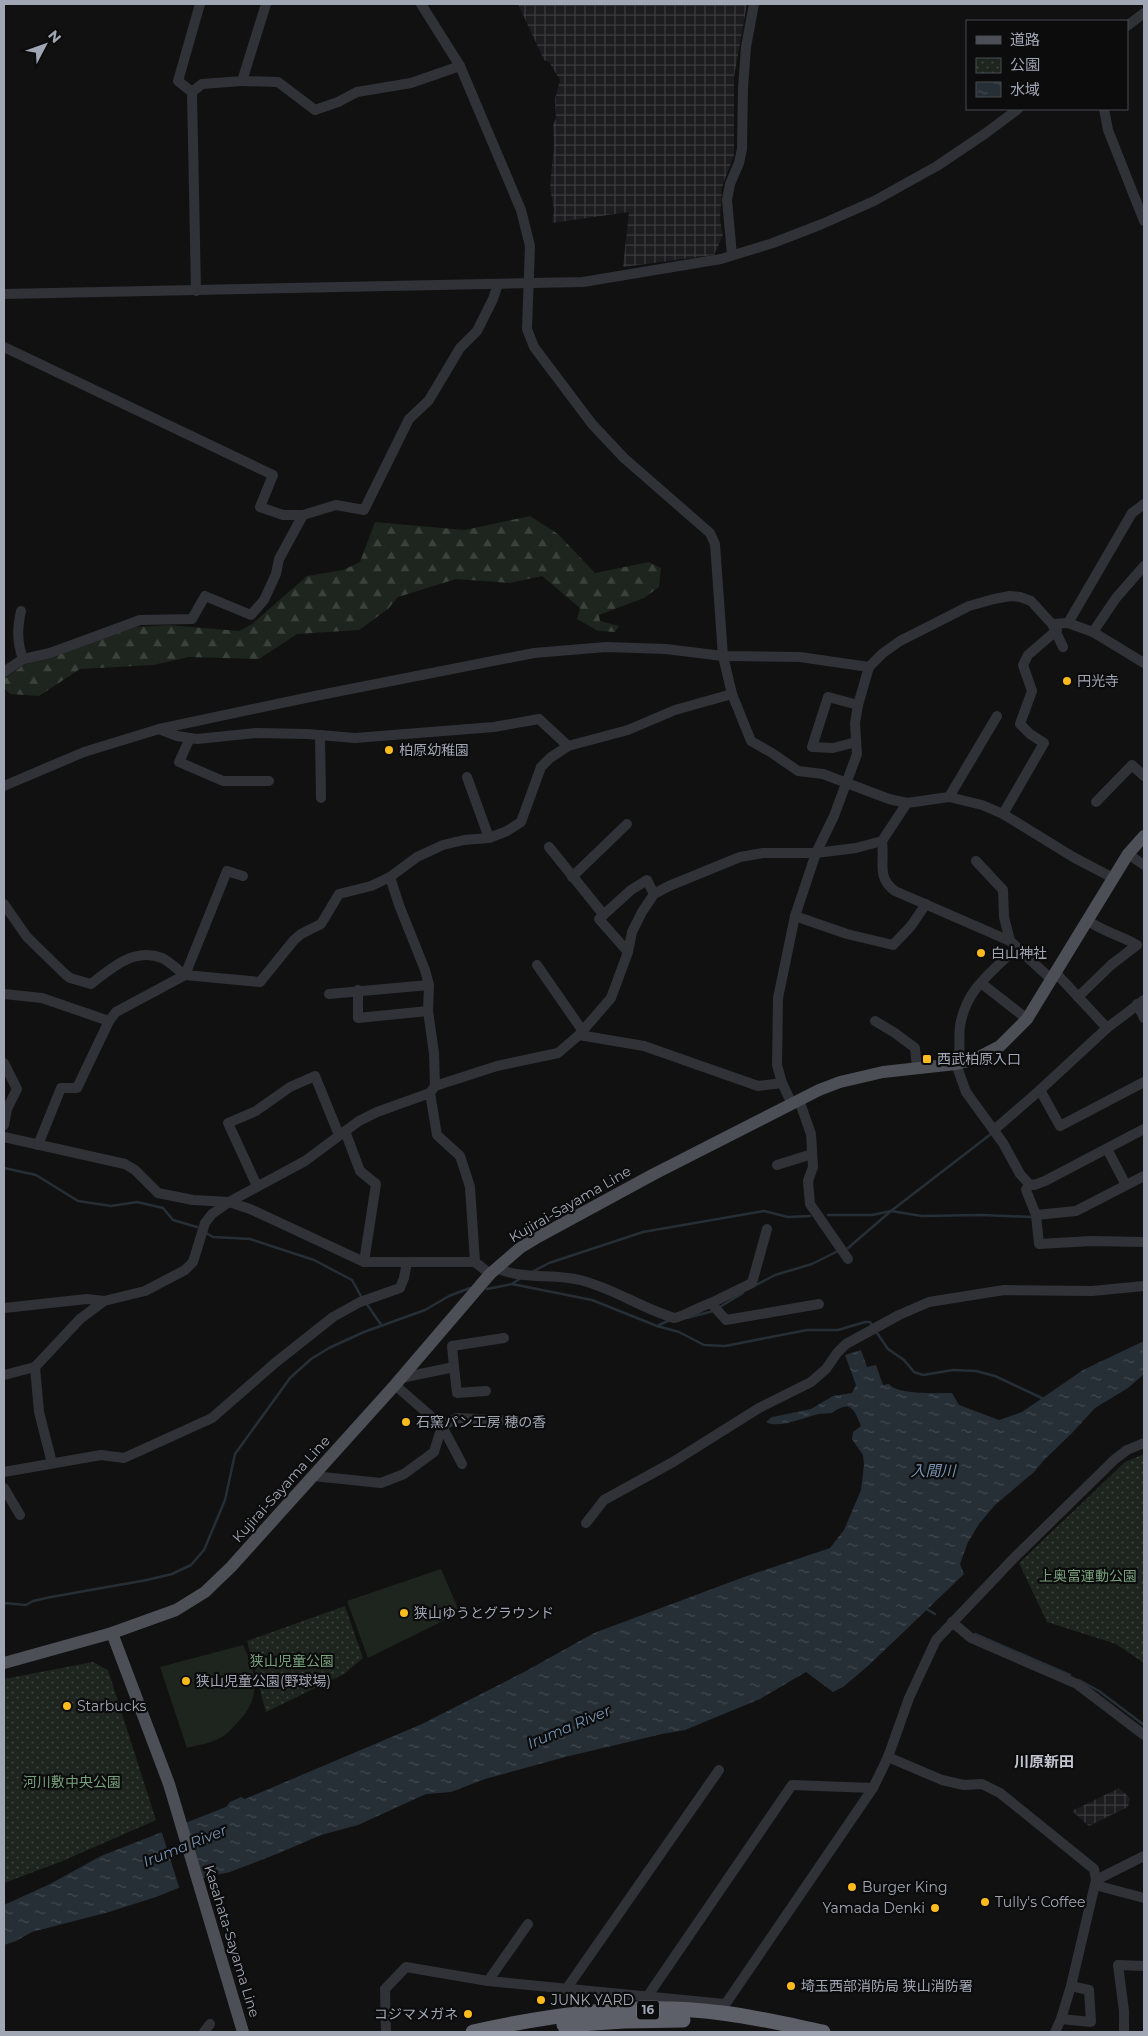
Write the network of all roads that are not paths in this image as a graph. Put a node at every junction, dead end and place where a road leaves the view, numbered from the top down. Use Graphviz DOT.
graph roads {
  1 [pos="200,4"];
  2 [pos="266,4"];
  3 [pos="420,4"];
  4 [pos="754,4"];
  5 [pos="1144,13"];
  6 [pos="1128,25"];
  7 [pos="460,66"];
  8 [pos="242,81"];
  9 [pos="192,92"];
  10 [pos="1017,110"];
  11 [pos="1104,110"];
  12 [pos="1144,221"];
  13 [pos="732,256"];
  14 [pos="498,284"];
  15 [pos="528,284"];
  16 [pos="196,291"];
  17 [pos="4,294"];
  18 [pos="4,347"];
  19 [pos="1144,504"];
  20 [pos="303,515"];
  21 [pos="1144,566"];
  22 [pos="21,611"];
  23 [pos="1068,622"];
  24 [pos="1054,627"];
  25 [pos="1093,632"];
  26 [pos="1063,647"];
  27 [pos="723,656"];
  28 [pos="23,659"];
  29 [pos="1144,663"];
  30 [pos="869,667"];
  31 [pos="4,672"];
  32 [pos="732,694"];
  33 [pos="858,705"];
  34 [pos="997,716"];
  35 [pos="160,729"];
  36 [pos="320,735"];
  37 [pos="190,738"];
  38 [pos="856,742"];
  39 [pos="568,746"];
  40 [pos="1144,776"];
  41 [pos="467,777"];
  42 [pos="269,781"];
  43 [pos="845,781"];
  44 [pos="4,786"];
  45 [pos="949,797"];
  46 [pos="321,798"];
  47 [pos="1096,802"];
  48 [pos="906,803"];
  49 [pos="1003,814"];
  50 [pos="627,824"];
  51 [pos="1144,836"];
  52 [pos="489,838"];
  53 [pos="882,841"];
  54 [pos="549,847"];
  55 [pos="816,852"];
  56 [pos="1128,854"];
  57 [pos="976,861"];
  58 [pos="1144,865"];
  59 [pos="243,876"];
  60 [pos="390,877"];
  61 [pos="572,877"];
  62 [pos="1113,878"];
  63 [pos="654,894"];
  64 [pos="4,904"];
  65 [pos="926,904"];
  66 [pos="603,914"];
  67 [pos="795,916"];
  68 [pos="1088,921"];
  69 [pos="1013,944"];
  70 [pos="628,952"];
  71 [pos="537,965"];
  72 [pos="185,975"];
  73 [pos="1053,976"];
  74 [pos="981,983"];
  75 [pos="429,985"];
  76 [pos="358,990"];
  77 [pos="4,994"];
  78 [pos="329,994"];
  79 [pos="1078,997"];
  80 [pos="1141,1002"];
  81 [pos="428,1011"];
  82 [pos="1026,1018"];
  83 [pos="1144,1018"];
  84 [pos="109,1021"];
  85 [pos="875,1021"];
  86 [pos="1107,1028"];
  87 [pos="581,1033"];
  88 [pos="4,1064"];
  89 [pos="956,1064"];
  90 [pos="917,1067"];
  91 [pos="782,1082"];
  92 [pos="1144,1082"];
  93 [pos="433,1090"];
  94 [pos="1040,1090"];
  95 [pos="795,1102"];
  96 [pos="4,1125"];
  97 [pos="1144,1129"];
  98 [pos="994,1130"];
  99 [pos="342,1133"];
  100 [pos="4,1138"];
  101 [pos="38,1145"];
  102 [pos="1107,1149"];
  103 [pos="812,1154"];
  104 [pos="777,1165"];
  105 [pos="1144,1176"];
  106 [pos="1029,1184"];
  107 [pos="1126,1185"];
  108 [pos="257,1186"];
  109 [pos="228,1202"];
  110 [pos="1036,1215"];
  111 [pos="767,1229"];
  112 [pos="1144,1242"];
  113 [pos="848,1259"];
  114 [pos="364,1262"];
  115 [pos="407,1262"];
  116 [pos="474,1262"];
  117 [pos="493,1271"];
  118 [pos="1144,1286"];
  119 [pos="104,1301"];
  120 [pos="711,1303"];
  121 [pos="819,1304"];
  122 [pos="4,1308"];
  123 [pos="504,1338"];
  124 [pos="35,1367"];
  125 [pos="454,1367"];
  126 [pos="4,1376"];
  127 [pos="398,1381"];
  128 [pos="486,1391"];
  129 [pos="539,1422"];
  130 [pos="442,1426"];
  131 [pos="1144,1443"];
  132 [pos="52,1463"];
  133 [pos="462,1464"];
  134 [pos="4,1472"];
  135 [pos="313,1476"];
  136 [pos="4,1488"];
  137 [pos="20,1515"];
  138 [pos="586,1524"];
  139 [pos="952,1622"];
  140 [pos="112,1633"];
  141 [pos="4,1663"];
  142 [pos="1144,1735"];
  143 [pos="888,1757"];
  144 [pos="719,1770"];
  145 [pos="873,1788"];
  146 [pos="1144,1856"];
  147 [pos="1096,1883"];
  148 [pos="1144,1898"];
  149 [pos="528,1924"];
  150 [pos="1144,1966"];
  151 [pos="488,1981"];
  152 [pos="1071,1986"];
  153 [pos="567,1988"];
  154 [pos="647,1997"];
  155 [pos="723,2008"];
  156 [pos="1061,2019"];
  157 [pos="243,2032"];
  158 [pos="386,2032"];
  159 [pos="473,2032"];
  160 [pos="518,2032"];
  161 [pos="776,2032"];
  162 [pos="823,2032"];
  163 [pos="1054,2032"];
  164 [pos="1124,2032"];
  1 -- 9 [label="street"];
  2 -- 8 [label="street"];
  3 -- 7 [label="street"];
  4 -- 13 [label="street"];
  5 -- 6 [label="street"];
  7 -- 8 [label="street"];
  7 -- 15 [label="street"];
  8 -- 9 [label="street"];
  9 -- 16 [label="street"];
  10 -- 13 [label="street"];
  11 -- 12 [label="street"];
  13 -- 15 [label="street"];
  14 -- 15 [label="street"];
  14 -- 16 [label="street"];
  14 -- 20 [label="street"];
  15 -- 27 [label="street"];
  16 -- 17 [label="street"];
  18 -- 20 [label="street"];
  19 -- 23 [label="street"];
  20 -- 28 [label="street"];
  21 -- 25 [label="street"];
  22 -- 28 [label="street"];
  23 -- 24 [label="street"];
  23 -- 25 [label="street"];
  24 -- 26 [label="street"];
  24 -- 30 [label="street"];
  24 -- 49 [label="street"];
  25 -- 29 [label="street"];
  27 -- 30 [label="street"];
  27 -- 32 [label="street"];
  27 -- 35 [label="street"];
  28 -- 31 [label="street"];
  30 -- 33 [label="street"];
  32 -- 39 [label="street"];
  32 -- 43 [label="street"];
  33 -- 38 [label="street"];
  33 -- 38 [label="street"];
  34 -- 45 [label="street"];
  35 -- 37 [label="street"];
  35 -- 44 [label="street"];
  36 -- 37 [label="street"];
  36 -- 39 [label="street"];
  36 -- 46 [label="street"];
  37 -- 42 [label="street"];
  38 -- 43 [label="street"];
  39 -- 52 [label="street"];
  40 -- 47 [label="street"];
  41 -- 52 [label="street"];
  43 -- 48 [label="street"];
  43 -- 55 [label="street"];
  45 -- 48 [label="street"];
  45 -- 49 [label="street"];
  48 -- 53 [label="street"];
  49 -- 62 [label="street"];
  50 -- 61 [label="street"];
  51 -- 56 [label="main road, Kujirai-Sayama Line"];
  52 -- 60 [label="street"];
  53 -- 55 [label="street"];
  53 -- 65 [label="street"];
  54 -- 61 [label="street"];
  55 -- 63 [label="street"];
  55 -- 67 [label="street"];
  56 -- 58 [label="street"];
  56 -- 62 [label="main road, Kujirai-Sayama Line"];
  57 -- 69 [label="street"];
  59 -- 72 [label="street"];
  60 -- 72 [label="street"];
  60 -- 75 [label="street"];
  61 -- 66 [label="street"];
  62 -- 68 [label="main road, Kujirai-Sayama Line"];
  63 -- 66 [label="street"];
  63 -- 70 [label="street"];
  64 -- 72 [label="street"];
  65 -- 67 [label="street"];
  65 -- 69 [label="street"];
  66 -- 70 [label="street"];
  67 -- 91 [label="street"];
  68 -- 73 [label="main road, Kujirai-Sayama Line"];
  68 -- 79 [label="street"];
  69 -- 73 [label="street"];
  69 -- 74 [label="street"];
  70 -- 87 [label="street"];
  71 -- 87 [label="street"];
  72 -- 84 [label="street"];
  73 -- 79 [label="street"];
  73 -- 82 [label="main road, Kujirai-Sayama Line"];
  74 -- 82 [label="street"];
  74 -- 89 [label="street"];
  75 -- 76 [label="street"];
  75 -- 81 [label="street"];
  76 -- 78 [label="street"];
  76 -- 81 [label="street"];
  77 -- 84 [label="street"];
  79 -- 86 [label="street"];
  80 -- 83 [label="street"];
  80 -- 86 [label="street"];
  81 -- 93 [label="street"];
  82 -- 89 [label="main road, Kujirai-Sayama Line"];
  84 -- 101 [label="street"];
  85 -- 90 [label="street"];
  86 -- 94 [label="street"];
  87 -- 91 [label="street"];
  87 -- 93 [label="street"];
  88 -- 96 [label="street"];
  89 -- 90 [label="main road, Kujirai-Sayama Line"];
  89 -- 98 [label="street"];
  90 -- 95 [label="main road, Kujirai-Sayama Line"];
  91 -- 95 [label="street"];
  92 -- 94 [label="street"];
  93 -- 99 [label="street"];
  93 -- 116 [label="street"];
  94 -- 98 [label="street"];
  95 -- 103 [label="street"];
  95 -- 117 [label="main road, Kujirai-Sayama Line"];
  97 -- 102 [label="street"];
  98 -- 106 [label="street"];
  99 -- 108 [label="street"];
  99 -- 108 [label="street"];
  99 -- 114 [label="street"];
  100 -- 101 [label="street"];
  101 -- 109 [label="street"];
  102 -- 106 [label="street"];
  102 -- 107 [label="street"];
  103 -- 104 [label="street"];
  103 -- 113 [label="street"];
  105 -- 107 [label="street"];
  106 -- 110 [label="street"];
  107 -- 110 [label="street"];
  108 -- 109 [label="street"];
  109 -- 114 [label="street"];
  109 -- 119 [label="street"];
  110 -- 112 [label="street"];
  111 -- 120 [label="street"];
  114 -- 115 [label="street"];
  115 -- 116 [label="street"];
  115 -- 132 [label="street"];
  116 -- 117 [label="street"];
  117 -- 120 [label="street"];
  117 -- 127 [label="main road, Kujirai-Sayama Line"];
  118 -- 138 [label="street"];
  119 -- 122 [label="street"];
  119 -- 124 [label="street"];
  120 -- 121 [label="street"];
  123 -- 125 [label="street"];
  124 -- 126 [label="street"];
  124 -- 132 [label="street"];
  125 -- 127 [label="street"];
  125 -- 128 [label="street"];
  127 -- 130 [label="street"];
  127 -- 135 [label="main road, Kujirai-Sayama Line"];
  129 -- 130 [label="street"];
  130 -- 133 [label="street"];
  130 -- 135 [label="street"];
  131 -- 139 [label="street"];
  132 -- 134 [label="street"];
  135 -- 140 [label="main road, Kujirai-Sayama Line"];
  136 -- 137 [label="street"];
  139 -- 142 [label="street"];
  139 -- 143 [label="street"];
  140 -- 141 [label="main road, Kujirai-Sayama Line"];
  140 -- 157 [label="main road, Kasahata-Sayama Line"];
  143 -- 145 [label="street"];
  143 -- 147 [label="street"];
  144 -- 153 [label="street"];
  145 -- 154 [label="street"];
  145 -- 155 [label="street"];
  146 -- 147 [label="street"];
  147 -- 148 [label="street"];
  147 -- 152 [label="street"];
  149 -- 151 [label="street"];
  150 -- 164 [label="street"];
  151 -- 153 [label="street"];
  151 -- 158 [label="street"];
  152 -- 156 [label="street"];
  152 -- 156 [label="street"];
  153 -- 154 [label="street"];
  154 -- 155 [label="street"];
  155 -- 159 [label="highway, 16"];
  155 -- 162 [label="highway, 16"];
  156 -- 163 [label="street"];
  160 -- 161 [label="highway, 16"];
}
